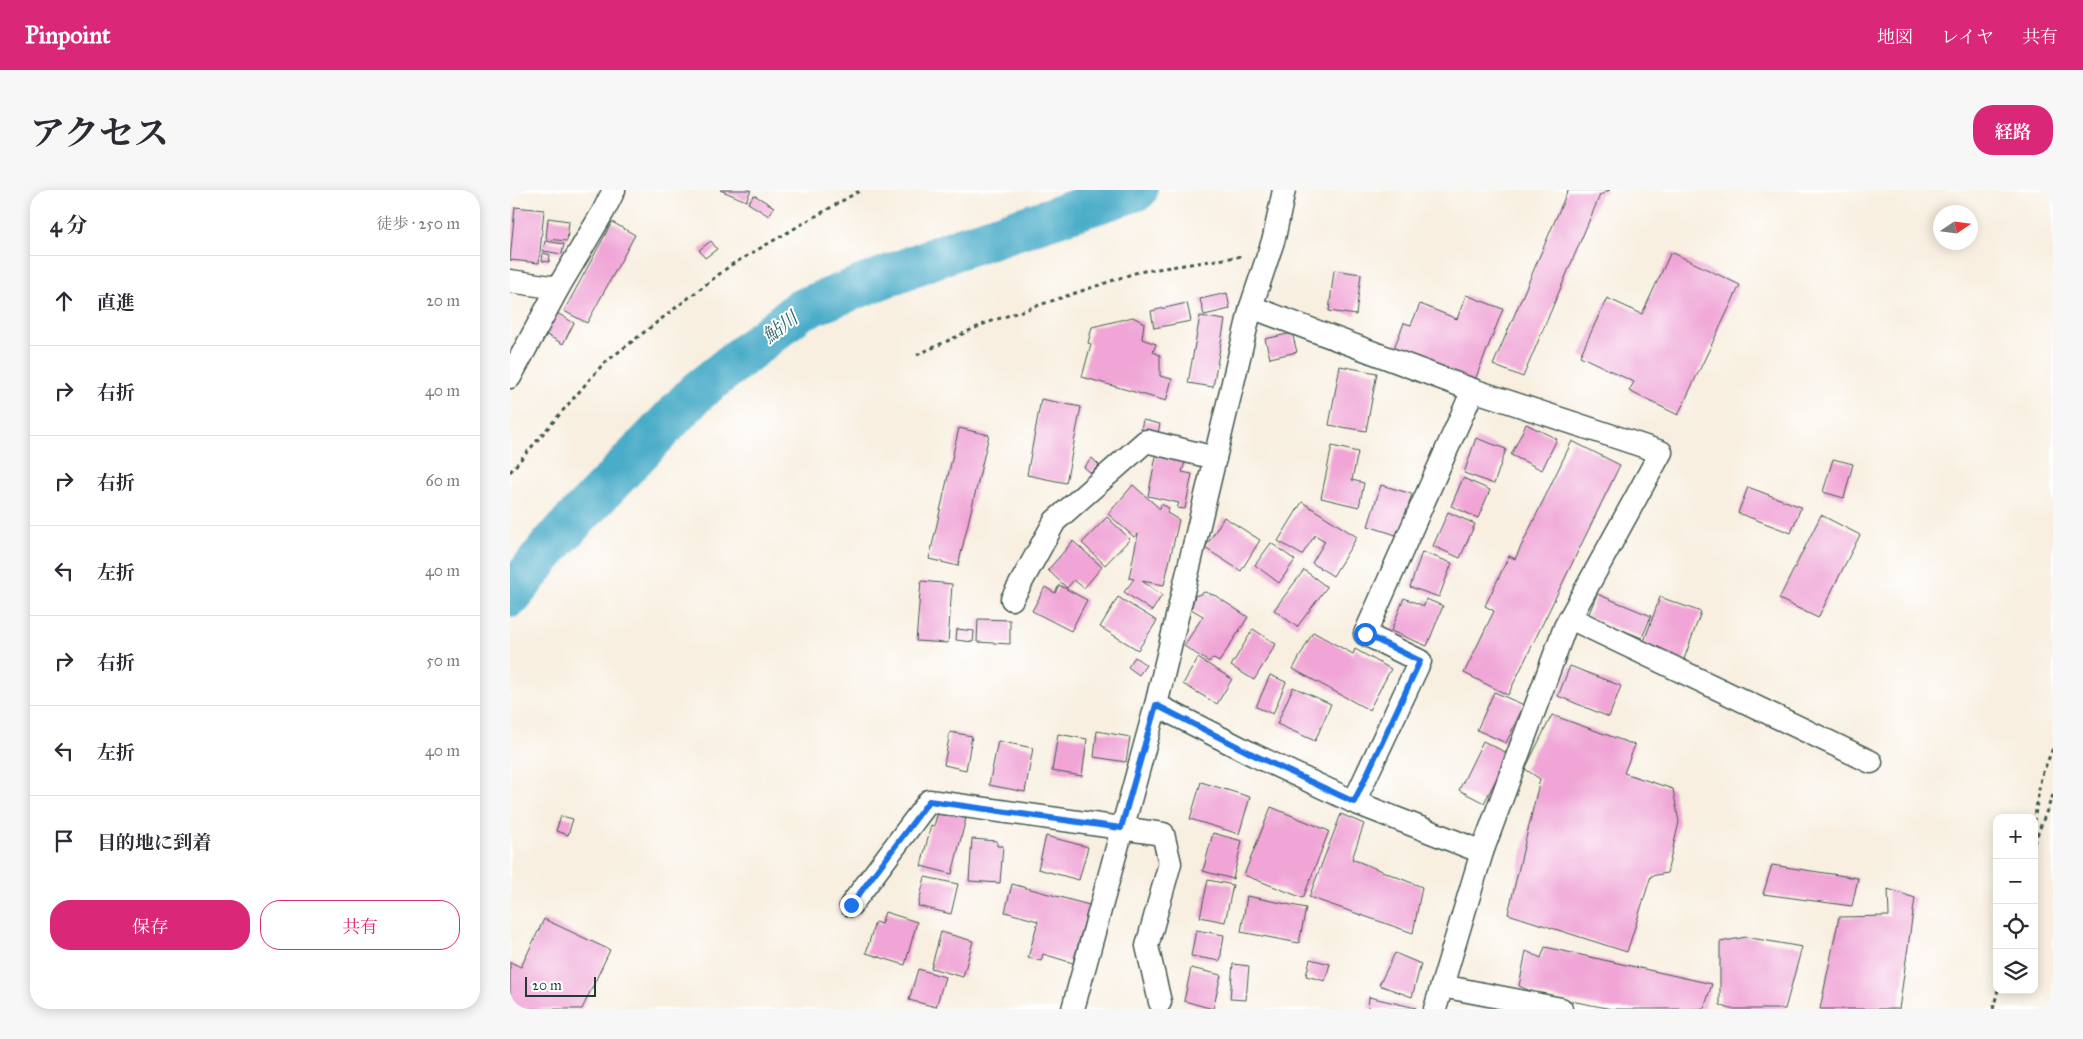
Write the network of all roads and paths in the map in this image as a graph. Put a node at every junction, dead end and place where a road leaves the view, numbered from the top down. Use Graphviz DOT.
graph roads {
  1 [pos="614,190"];
  2 [pos="861,190"];
  3 [pos="1284,190"];
  4 [pos="1271,245"];
  5 [pos="510,281"];
  6 [pos="558,288"];
  7 [pos="1251,307"];
  8 [pos="917,356"];
  9 [pos="510,377"];
  10 [pos="1473,390"];
  11 [pos="1214,458"];
  12 [pos="510,472"];
  13 [pos="1012,600"];
  14 [pos="1570,618"];
  15 [pos="1156,705"];
  16 [pos="2053,748"];
  17 [pos="1871,762"];
  18 [pos="2053,795"];
  19 [pos="1354,802"];
  20 [pos="2035,814"];
  21 [pos="1121,828"];
  22 [pos="2038,833"];
  23 [pos="1482,852"];
  24 [pos="851,905"];
  25 [pos="1442,986"];
  26 [pos="1997,994"];
  27 [pos="1160,1002"];
  28 [pos="1073,1009"];
  29 [pos="1435,1009"];
  30 [pos="1561,1009"];
  31 [pos="1994,1009"];
  1 -- 6 [label="street"];
  2 -- 12 [label="path"];
  3 -- 4 [label="street"];
  4 -- 7 [label="street"];
  4 -- 8 [label="path"];
  5 -- 6 [label="street"];
  6 -- 9 [label="street"];
  7 -- 10 [label="street"];
  7 -- 11 [label="street"];
  10 -- 14 [label="street"];
  10 -- 19 [label="street"];
  11 -- 13 [label="street"];
  11 -- 15 [label="street"];
  14 -- 17 [label="street"];
  14 -- 23 [label="street"];
  15 -- 19 [label="street"];
  15 -- 21 [label="street"];
  16 -- 20 [label="path"];
  18 -- 22 [label="path"];
  19 -- 23 [label="street"];
  21 -- 24 [label="street"];
  21 -- 27 [label="street"];
  21 -- 28 [label="street"];
  23 -- 25 [label="street"];
  25 -- 29 [label="street"];
  25 -- 30 [label="street"];
  26 -- 31 [label="path"];
}
